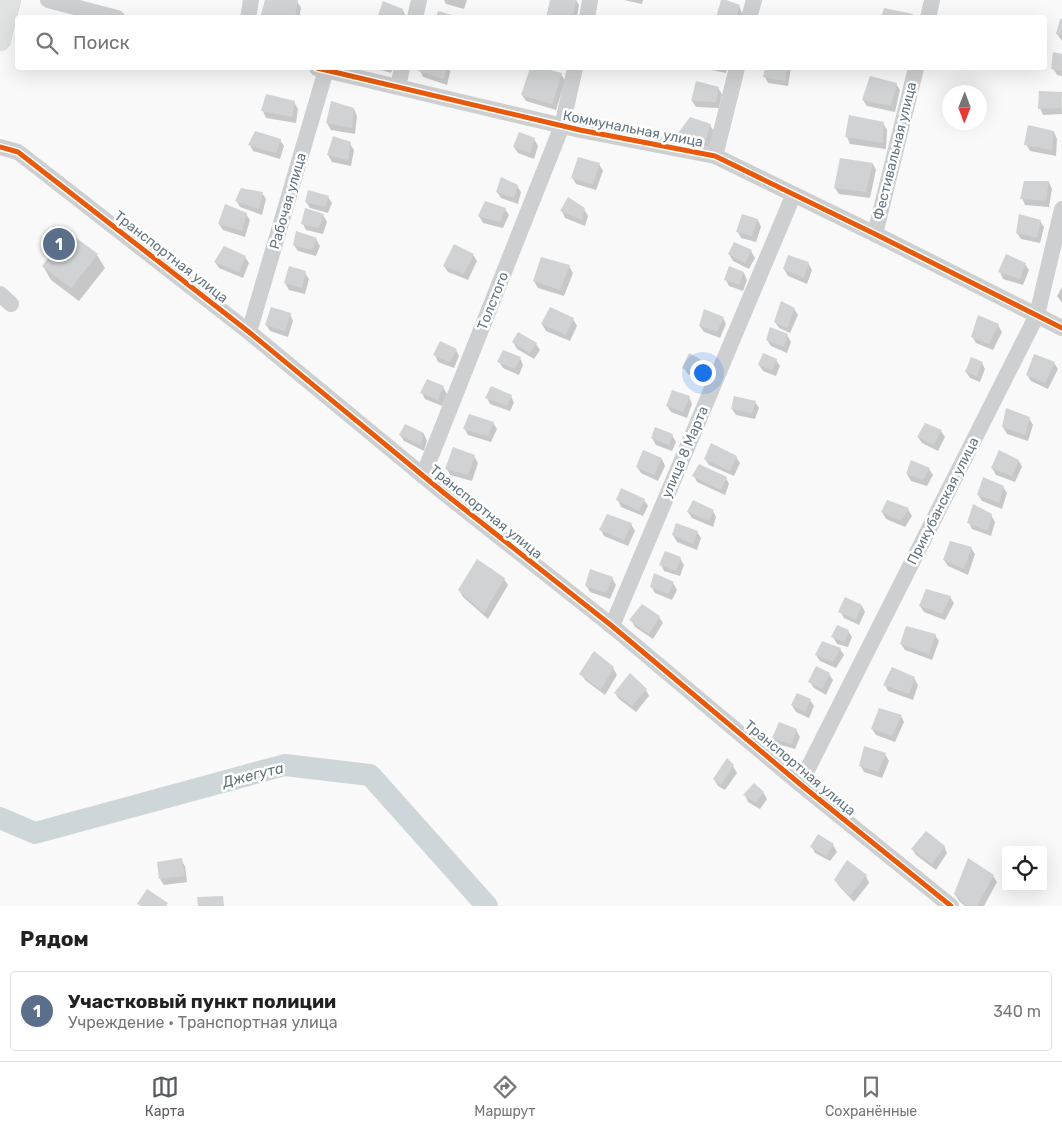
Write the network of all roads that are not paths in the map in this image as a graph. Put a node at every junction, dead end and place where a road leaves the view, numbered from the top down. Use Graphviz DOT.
graph roads {
  1 [pos="10,0"];
  2 [pos="48,0"];
  3 [pos="251,0"];
  4 [pos="419,0"];
  5 [pos="590,0"];
  6 [pos="754,0"];
  7 [pos="932,0"];
  8 [pos="106,15"];
  9 [pos="248,15"];
  10 [pos="416,15"];
  11 [pos="587,15"];
  12 [pos="750,15"];
  13 [pos="929,15"];
  14 [pos="0,40"];
  15 [pos="321,70"];
  16 [pos="325,70"];
  17 [pos="402,70"];
  18 [pos="575,70"];
  19 [pos="736,70"];
  20 [pos="916,70"];
  21 [pos="398,87"];
  22 [pos="562,126"];
  23 [pos="0,147"];
  24 [pos="715,156"];
  25 [pos="793,196"];
  26 [pos="1062,209"];
  27 [pos="875,234"];
  28 [pos="1037,315"];
  29 [pos="1062,328"];
  30 [pos="249,332"];
  31 [pos="423,476"];
  32 [pos="612,626"];
  33 [pos="800,784"];
  34 [pos="951,906"];
  1 -- 14 [label="main road"];
  2 -- 8 [label="street"];
  3 -- 9 [label="street"];
  4 -- 10 [label="street"];
  5 -- 11 [label="street"];
  6 -- 12 [label="street"];
  7 -- 13 [label="street"];
  15 -- 30 [label="street, Рабочая улица"];
  16 -- 21 [label="street, Коммунальная улица"];
  17 -- 21 [label="street"];
  18 -- 22 [label="street, Толстого"];
  19 -- 24 [label="street"];
  20 -- 27 [label="street, Фестивальная улица"];
  21 -- 22 [label="street, Коммунальная улица"];
  22 -- 24 [label="street, Коммунальная улица"];
  22 -- 31 [label="street, Толстого"];
  23 -- 30 [label="street, Транспортная улица"];
  24 -- 25 [label="street, Коммунальная улица"];
  25 -- 27 [label="street, Коммунальная улица"];
  25 -- 32 [label="street, улица 8 Марта"];
  26 -- 28 [label="street, Прикубанская улица"];
  27 -- 28 [label="street, Коммунальная улица"];
  28 -- 29 [label="street, Коммунальная улица"];
  28 -- 33 [label="street, Прикубанская улица"];
  30 -- 31 [label="street, Транспортная улица"];
  31 -- 32 [label="street, Транспортная улица"];
  32 -- 33 [label="street, Транспортная улица"];
  33 -- 34 [label="street, Транспортная улица"];
}
